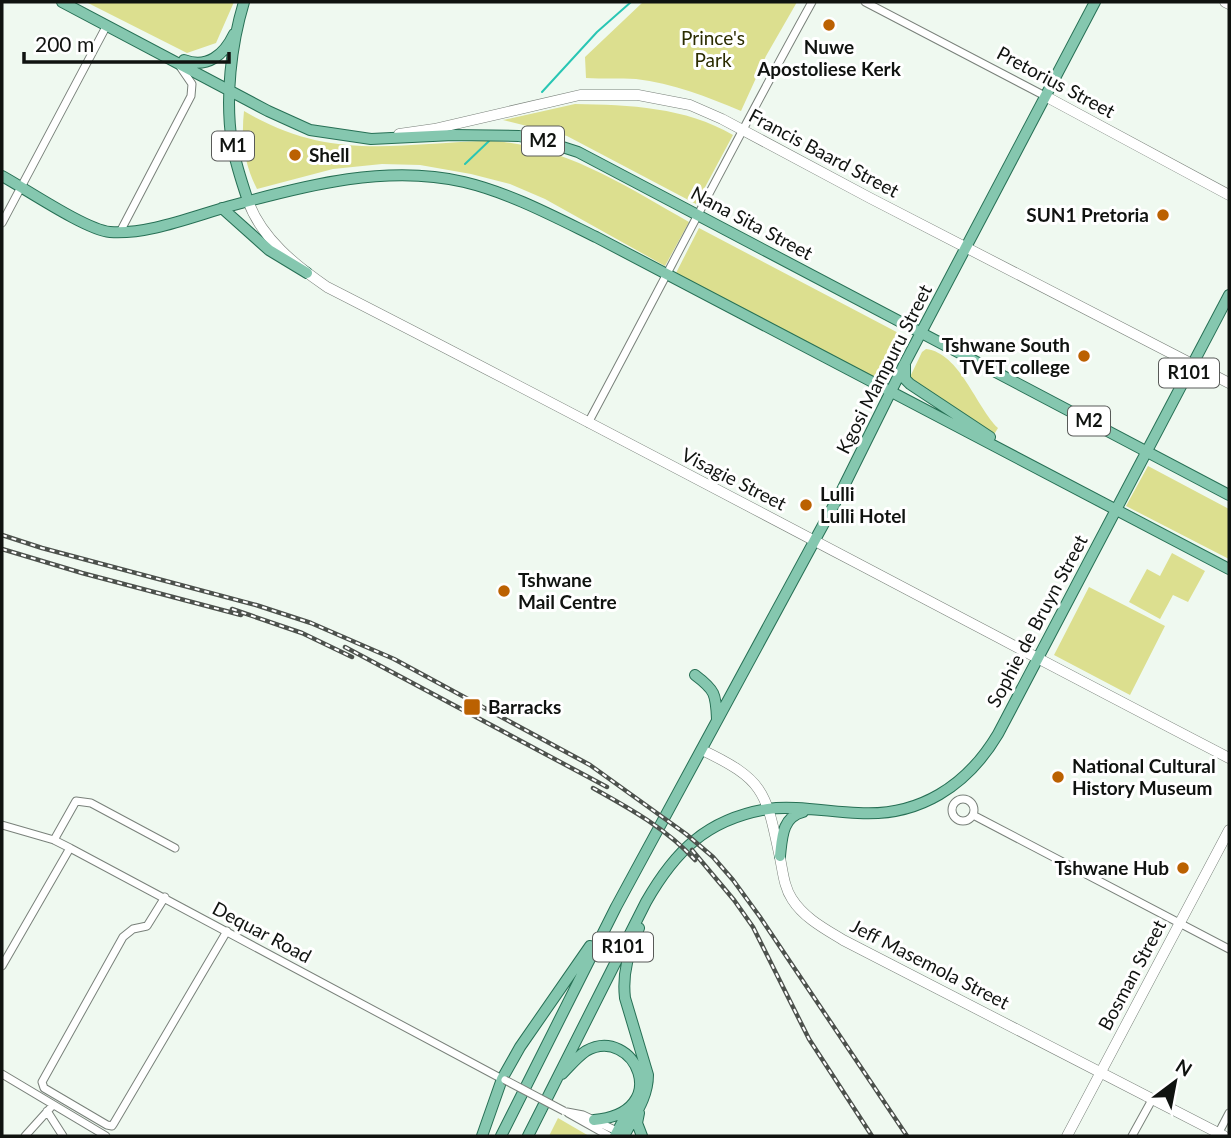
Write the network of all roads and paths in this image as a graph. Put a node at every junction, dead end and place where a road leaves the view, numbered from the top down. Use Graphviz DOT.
graph roads {
  1 [pos="62,2"];
  2 [pos="812,2"];
  3 [pos="865,2"];
  4 [pos="1095,2"];
  5 [pos="243,7"];
  6 [pos="107,25"];
  7 [pos="154,50"];
  8 [pos="177,62"];
  9 [pos="230,90"];
  10 [pos="1045,96"];
  11 [pos="741,128"];
  12 [pos="371,139"];
  13 [pos="2,176"];
  14 [pos="21,187"];
  15 [pos="1229,195"];
  16 [pos="248,201"];
  17 [pos="222,208"];
  18 [pos="699,215"];
  19 [pos="2,223"];
  20 [pos="120,232"];
  21 [pos="967,247"];
  22 [pos="307,273"];
  23 [pos="667,275"];
  24 [pos="1229,295"];
  25 [pos="921,332"];
  26 [pos="905,363"];
  27 [pos="1193,365"];
  28 [pos="1229,383"];
  29 [pos="891,392"];
  30 [pos="588,423"];
  31 [pos="1147,451"];
  32 [pos="1020,459"];
  33 [pos="1229,495"];
  34 [pos="1115,509"];
  35 [pos="815,541"];
  36 [pos="1229,569"];
  37 [pos="1037,660"];
  38 [pos="695,675"];
  39 [pos="717,722"];
  40 [pos="702,750"];
  41 [pos="1229,758"];
  42 [pos="769,808"];
  43 [pos="813,810"];
  44 [pos="973,815"];
  45 [pos="2,825"];
  46 [pos="1229,830"];
  47 [pos="54,840"];
  48 [pos="70,848"];
  49 [pos="174,848"];
  50 [pos="780,856"];
  51 [pos="664,871"];
  52 [pos="165,897"];
  53 [pos="610,918"];
  54 [pos="1179,923"];
  55 [pos="227,931"];
  56 [pos="1229,949"];
  57 [pos="2,966"];
  58 [pos="1100,1070"];
  59 [pos="2,1074"];
  60 [pos="503,1080"];
  61 [pos="547,1096"];
  62 [pos="1153,1098"];
  63 [pos="639,1107"];
  64 [pos="50,1108"];
  65 [pos="566,1111"];
  66 [pos="628,1111"];
  67 [pos="1229,1113"];
  68 [pos="594,1120"];
  69 [pos="91,1132"];
  70 [pos="620,1135"];
  71 [pos="1220,1135"];
  72 [pos="24,1136"];
  73 [pos="63,1136"];
  74 [pos="106,1136"];
  75 [pos="482,1136"];
  76 [pos="501,1136"];
  77 [pos="528,1136"];
  78 [pos="642,1136"];
  79 [pos="1067,1136"];
  80 [pos="1132,1136"];
  1 -- 6 [label="main road, M2"];
  2 -- 11 [label="street"];
  3 -- 10 [label="street, Pretorius Street"];
  4 -- 10 [label="main road, Kgosi Mampuru Street / R101"];
  5 -- 7 [label="main road"];
  5 -- 9 [label="main road, M1"];
  6 -- 7 [label="main road, M2"];
  6 -- 14 [label="street"];
  7 -- 8 [label="main road, M2"];
  8 -- 9 [label="main road, M2"];
  8 -- 20 [label="street"];
  9 -- 12 [label="main road, Nana Sita Street / M2"];
  9 -- 16 [label="main road, M1"];
  10 -- 15 [label="street, Pretorius Street"];
  10 -- 21 [label="main road, Kgosi Mampuru Street / R101"];
  11 -- 12 [label="street, Francis Baard Street"];
  11 -- 18 [label="street"];
  11 -- 21 [label="street, Francis Baard Street"];
  12 -- 18 [label="main road, Nana Sita Street / M2"];
  13 -- 14 [label="main road"];
  14 -- 19 [label="street"];
  14 -- 20 [label="main road"];
  16 -- 17 [label="main road"];
  16 -- 22 [label="street, Visagie Street"];
  16 -- 23 [label="main road"];
  17 -- 20 [label="main road"];
  17 -- 22 [label="main road"];
  18 -- 23 [label="street"];
  18 -- 25 [label="main road, Nana Sita Street / M2"];
  21 -- 25 [label="main road, Kgosi Mampuru Street / R101"];
  21 -- 27 [label="street, Francis Baard Street"];
  22 -- 30 [label="street, Visagie Street"];
  23 -- 29 [label="main road"];
  23 -- 30 [label="street"];
  24 -- 27 [label="main road, Sophie de Bruyn Street / R101"];
  25 -- 26 [label="main road, Kgosi Mampuru Street / R101"];
  25 -- 31 [label="main road, Nana Sita Street / M2"];
  26 -- 29 [label="main road, Kgosi Mampuru Street / R101"];
  26 -- 32 [label="main road"];
  27 -- 28 [label="street, Francis Baard Street"];
  27 -- 31 [label="main road, Sophie de Bruyn Street / R101"];
  29 -- 32 [label="main road"];
  29 -- 35 [label="main road, Kgosi Mampuru Street / R101"];
  30 -- 35 [label="street, Visagie Street"];
  31 -- 33 [label="main road, Nana Sita Street / M2"];
  31 -- 34 [label="main road, Sophie de Bruyn Street / R101"];
  32 -- 34 [label="main road"];
  34 -- 36 [label="main road"];
  34 -- 37 [label="main road, Sophie de Bruyn Street / R101"];
  35 -- 37 [label="street, Visagie Street"];
  35 -- 39 [label="main road, Kgosi Mampuru Street / R101"];
  37 -- 41 [label="street, Visagie Street"];
  37 -- 43 [label="main road, Sophie de Bruyn Street / R101"];
  38 -- 39 [label="main road"];
  39 -- 40 [label="main road, Kgosi Mampuru Street / R101"];
  40 -- 42 [label="street, Jeff Masemola Street"];
  40 -- 53 [label="main road, R101"];
  42 -- 43 [label="main road, Sophie de Bruyn Street / R101"];
  42 -- 50 [label="street, Jeff Masemola Street"];
  42 -- 51 [label="main road, R101"];
  43 -- 50 [label="main road"];
  44 -- 54 [label="street"];
  45 -- 47 [label="street, Dequar Road"];
  46 -- 54 [label="street, Bosman Street"];
  47 -- 48 [label="street, Dequar Road"];
  47 -- 49 [label="street"];
  48 -- 52 [label="street, Dequar Road"];
  48 -- 57 [label="street"];
  50 -- 58 [label="street, Jeff Masemola Street"];
  51 -- 61 [label="main road, R101"];
  51 -- 63 [label="main road"];
  52 -- 55 [label="street, Dequar Road"];
  52 -- 55 [label="street"];
  53 -- 60 [label="main road"];
  53 -- 76 [label="main road, R101"];
  54 -- 56 [label="street"];
  54 -- 58 [label="street, Bosman Street"];
  55 -- 60 [label="street, Dequar Road"];
  58 -- 62 [label="street, Jeff Masemola Street"];
  58 -- 79 [label="street, Bosman Street"];
  59 -- 64 [label="street"];
  60 -- 65 [label="street, Dequar Road, bridge"];
  60 -- 75 [label="main road"];
  61 -- 66 [label="main road"];
  61 -- 77 [label="main road, R101"];
  62 -- 71 [label="street, Jeff Masemola Street"];
  62 -- 80 [label="street"];
  63 -- 70 [label="main road"];
  63 -- 78 [label="main road"];
  64 -- 69 [label="street"];
  64 -- 72 [label="street"];
  64 -- 73 [label="street"];
  65 -- 68 [label="street"];
  65 -- 70 [label="street"];
  66 -- 68 [label="main road"];
  66 -- 70 [label="main road"];
  67 -- 71 [label="street"];
  68 -- 70 [label="street"];
  69 -- 74 [label="street"];
}
